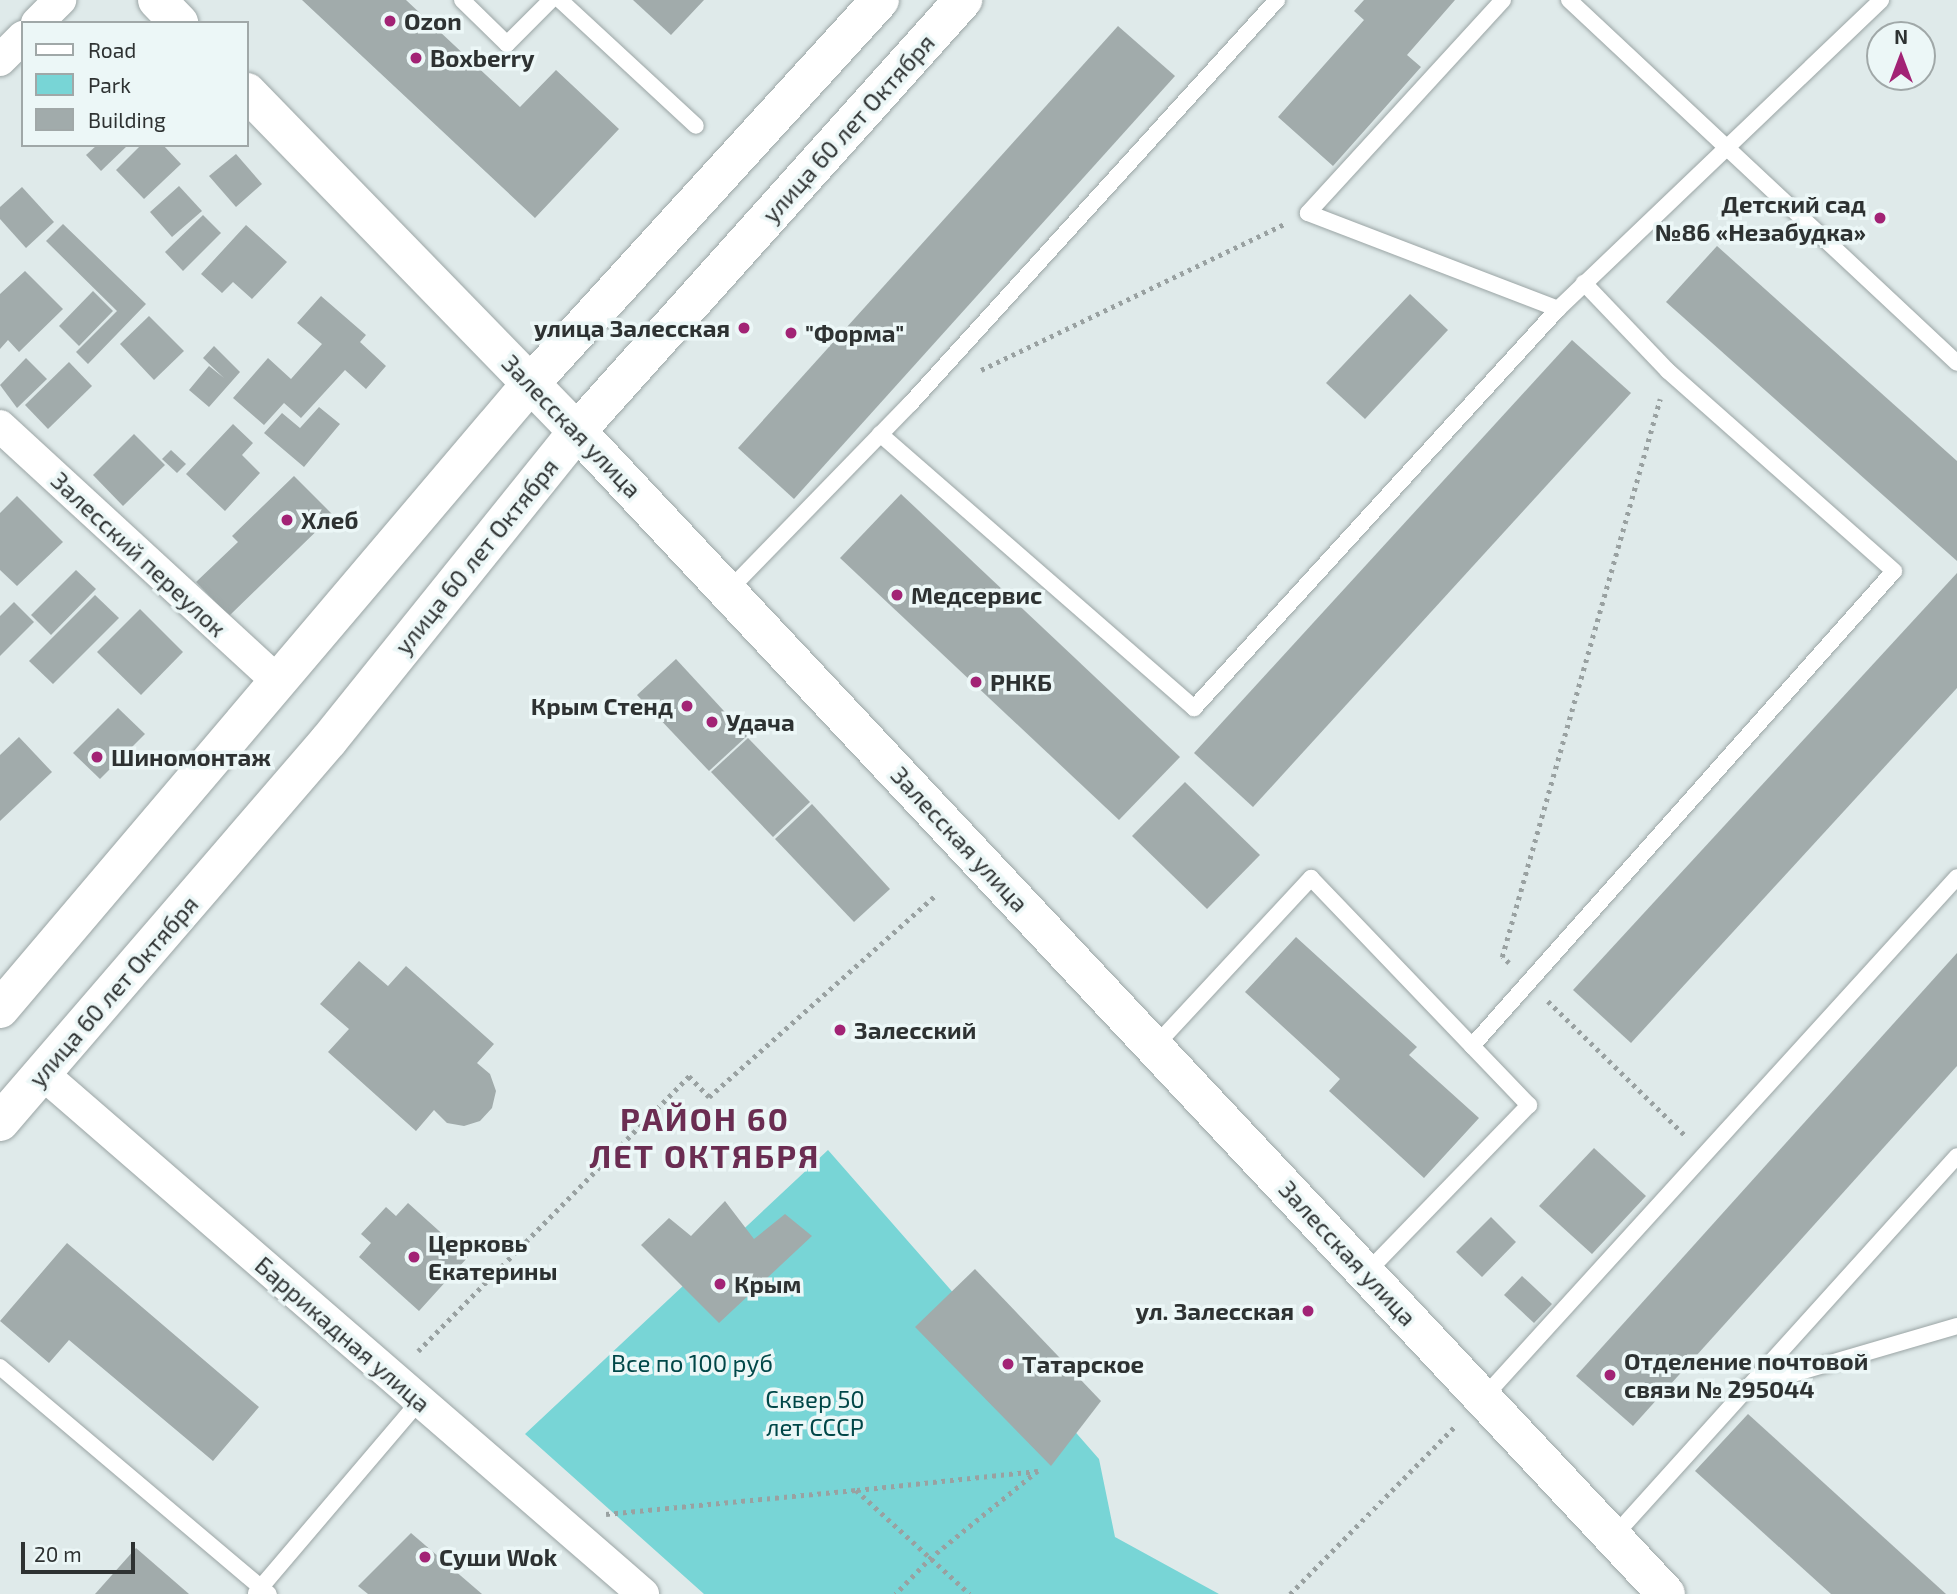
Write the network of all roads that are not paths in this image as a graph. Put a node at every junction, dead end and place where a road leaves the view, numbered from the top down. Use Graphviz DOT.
graph roads {
  1 [pos="60,0"];
  2 [pos="157,0"];
  3 [pos="461,0"];
  4 [pos="551,0"];
  5 [pos="560,0"];
  6 [pos="880,0"];
  7 [pos="963,0"];
  8 [pos="1277,0"];
  9 [pos="1503,0"];
  10 [pos="1569,0"];
  11 [pos="1881,0"];
  12 [pos="39,21"];
  13 [pos="177,21"];
  14 [pos="21,39"];
  15 [pos="0,60"];
  16 [pos="248,93"];
  17 [pos="696,126"];
  18 [pos="1724,145"];
  19 [pos="1584,283"];
  20 [pos="1558,309"];
  21 [pos="1957,363"];
  22 [pos="531,383"];
  23 [pos="0,426"];
  24 [pos="577,431"];
  25 [pos="880,435"];
  26 [pos="728,591"];
  27 [pos="278,682"];
  28 [pos="1957,877"];
  29 [pos="0,1009"];
  30 [pos="1472,1046"];
  31 [pos="1154,1047"];
  32 [pos="43,1074"];
  33 [pos="0,1122"];
  34 [pos="1957,1156"];
  35 [pos="1366,1273"];
  36 [pos="1957,1326"];
  37 [pos="0,1367"];
  38 [pos="1745,1388"];
  39 [pos="1483,1398"];
  40 [pos="420,1400"];
  41 [pos="1613,1537"];
  42 [pos="262,1592"];
  43 [pos="643,1594"];
  44 [pos="1667,1594"];
  1 -- 12 [label="street"];
  2 -- 13 [label="main road"];
  3 -- 4 [label="lane"];
  5 -- 17 [label="lane"];
  6 -- 22 [label="main road"];
  7 -- 24 [label="main road, улица 60 лет Октября"];
  8 -- 25 [label="lane"];
  9 -- 20 [label="lane"];
  10 -- 18 [label="lane"];
  11 -- 18 [label="lane"];
  14 -- 15 [label="street"];
  16 -- 22 [label="main road, Залесская улица"];
  18 -- 19 [label="lane"];
  18 -- 21 [label="lane"];
  19 -- 20 [label="lane"];
  19 -- 30 [label="lane"];
  20 -- 25 [label="lane"];
  22 -- 24 [label="main road, Залесская улица"];
  22 -- 27 [label="main road"];
  23 -- 27 [label="street, Залесский переулок"];
  24 -- 26 [label="main road, Залесская улица"];
  24 -- 32 [label="main road, улица 60 лет Октября"];
  25 -- 26 [label="lane"];
  26 -- 31 [label="main road, Залесская улица"];
  27 -- 29 [label="main road"];
  28 -- 39 [label="lane"];
  30 -- 31 [label="lane"];
  30 -- 35 [label="lane"];
  31 -- 35 [label="main road, Залесская улица"];
  32 -- 33 [label="main road, улица 60 лет Октября"];
  32 -- 40 [label="street, Баррикадная улица"];
  34 -- 38 [label="lane"];
  35 -- 39 [label="main road, Залесская улица"];
  36 -- 38 [label="lane"];
  37 -- 42 [label="lane"];
  38 -- 41 [label="lane"];
  39 -- 41 [label="main road, Залесская улица"];
  40 -- 42 [label="lane"];
  40 -- 43 [label="street, Баррикадная улица"];
  41 -- 44 [label="main road, Залесская улица"];
}
